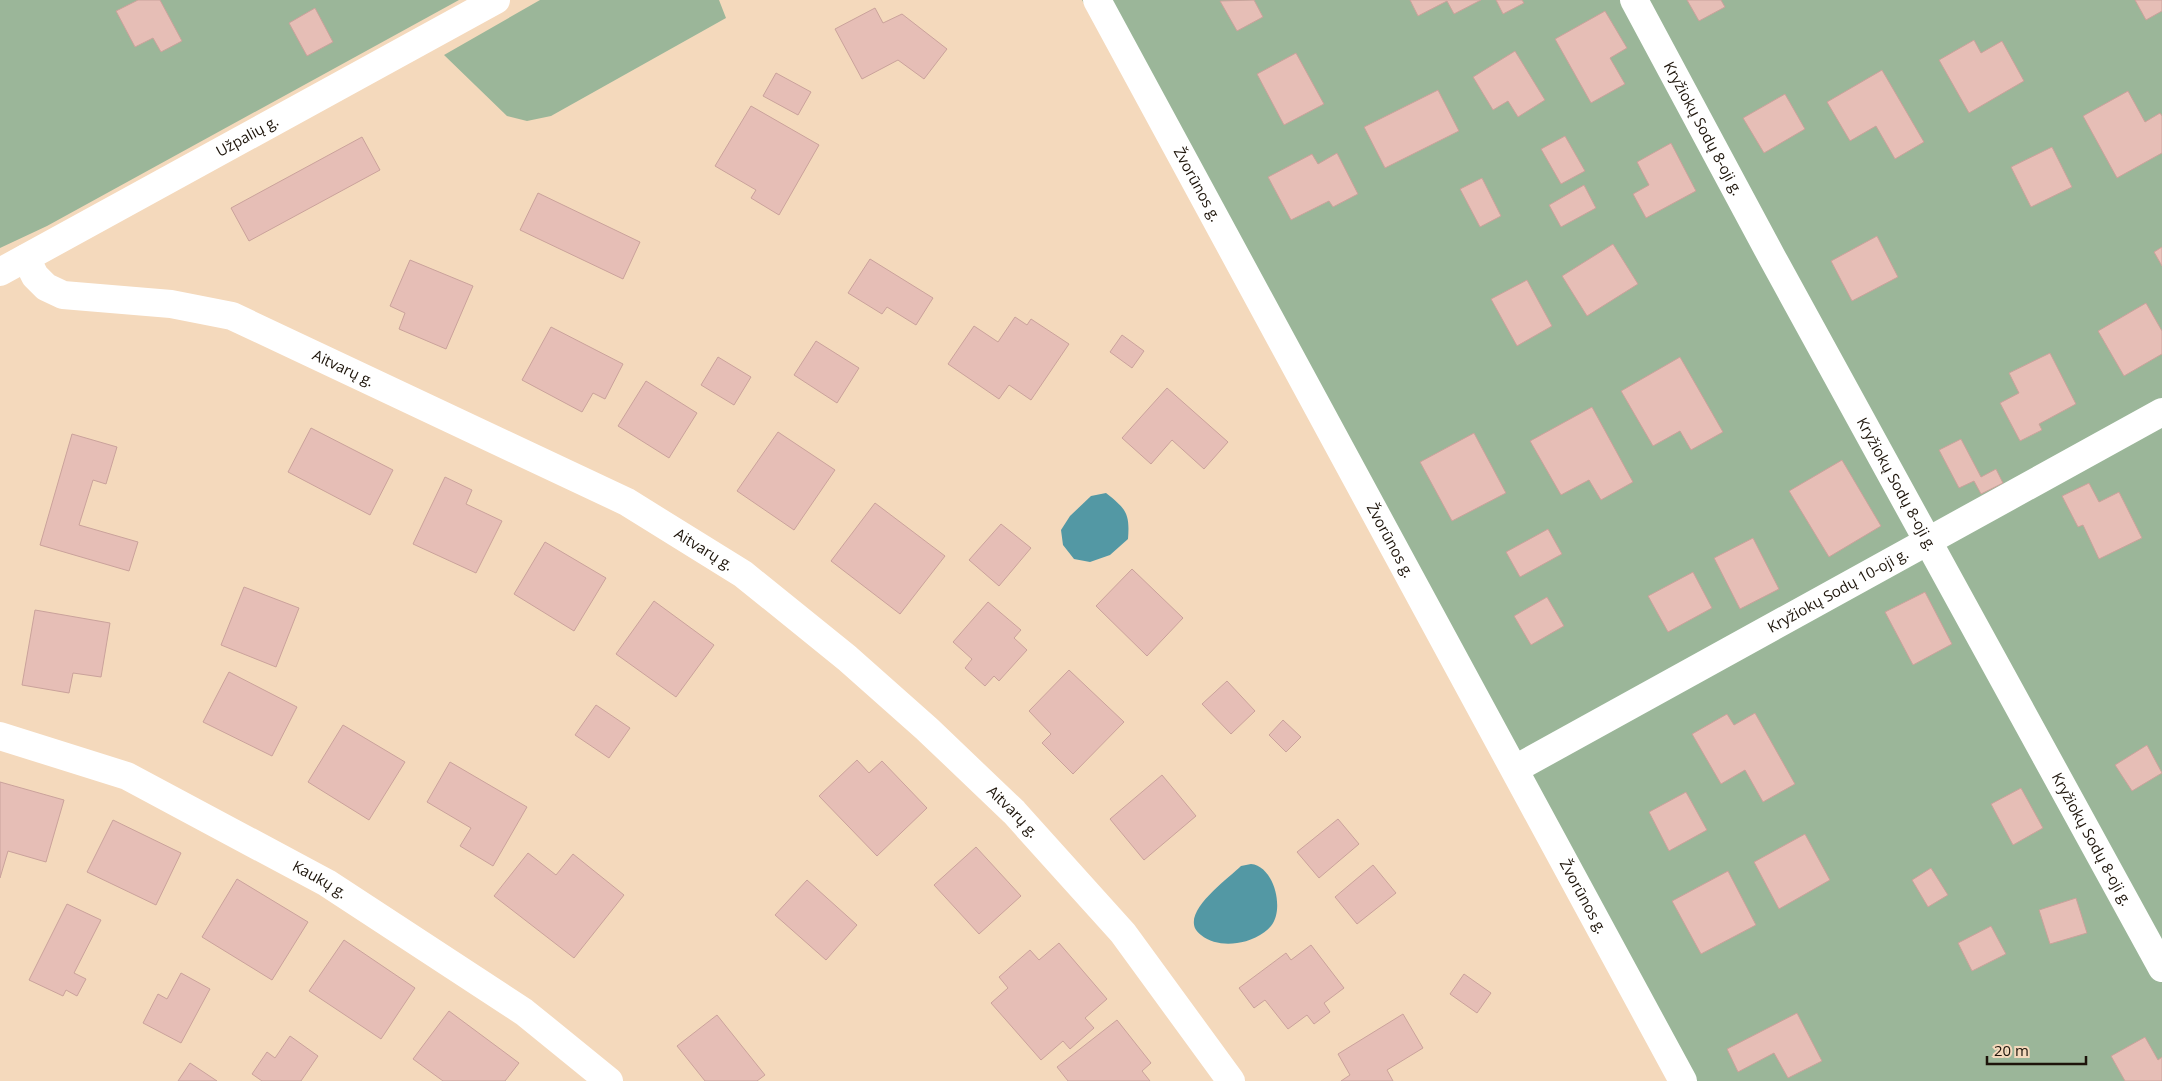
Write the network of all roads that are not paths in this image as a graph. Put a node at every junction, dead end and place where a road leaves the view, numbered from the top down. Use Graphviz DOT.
graph roads {
  1 [pos="496,0"];
  2 [pos="1097,0"];
  3 [pos="1634,0"];
  4 [pos="26,258"];
  5 [pos="0,272"];
  6 [pos="2162,412"];
  7 [pos="1928,542"];
  8 [pos="0,736"];
  9 [pos="1515,769"];
  10 [pos="2162,968"];
  11 [pos="610,1081"];
  12 [pos="1231,1081"];
  13 [pos="1683,1081"];
  1 -- 4 [label="street, Užpalių g."];
  2 -- 9 [label="street, Žvorūnos g."];
  3 -- 7 [label="street, Kryžiokų Sodų 8-oji g."];
  4 -- 5 [label="street, Užpalių g."];
  4 -- 12 [label="street, Aitvarų g."];
  6 -- 7 [label="street, Kryžiokų Sodų 10-oji g."];
  7 -- 9 [label="street, Kryžiokų Sodų 10-oji g."];
  7 -- 10 [label="street, Kryžiokų Sodų 8-oji g."];
  8 -- 11 [label="street, Kaukų g."];
  9 -- 13 [label="street, Žvorūnos g."];
}
